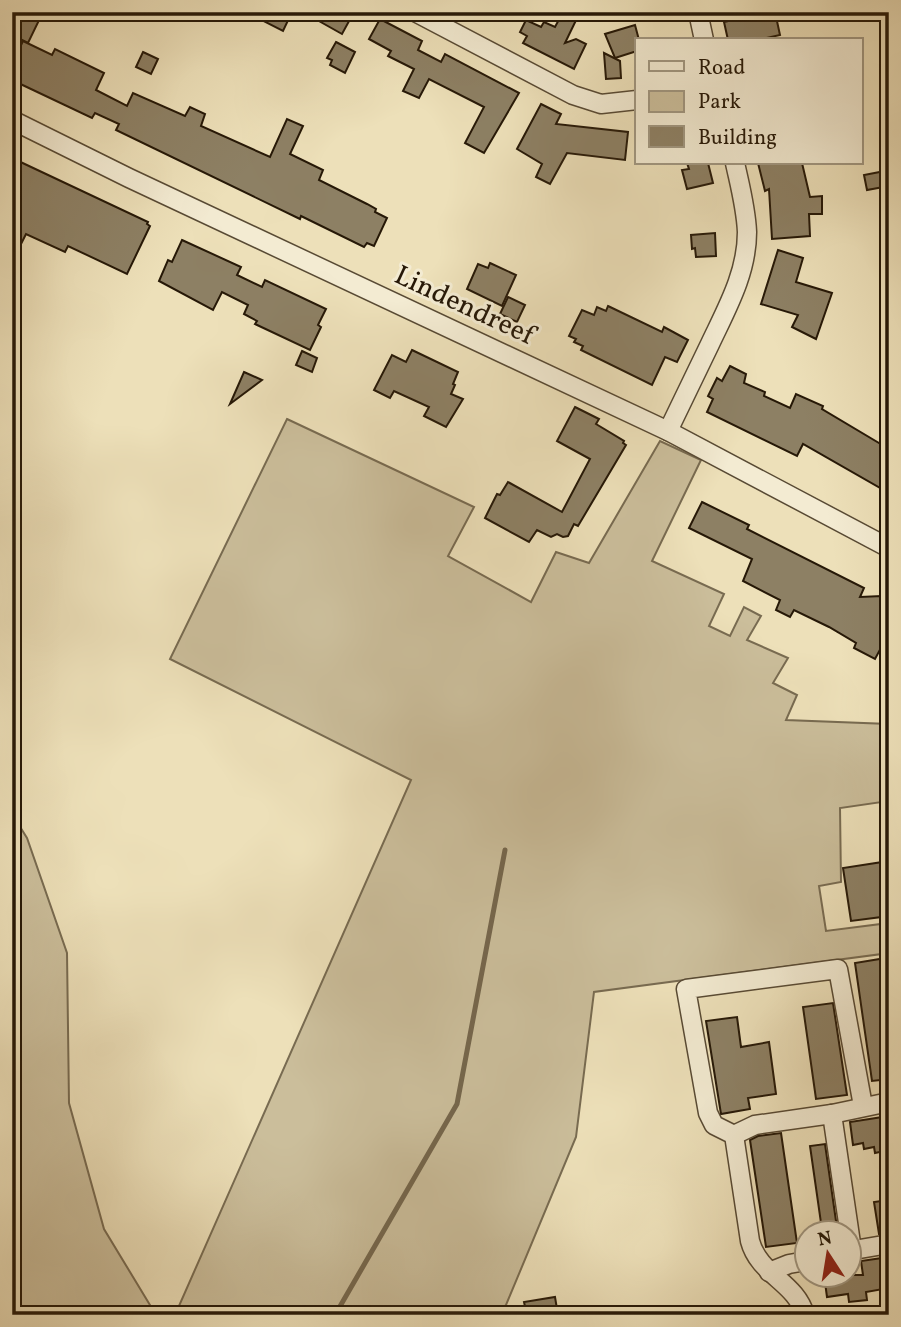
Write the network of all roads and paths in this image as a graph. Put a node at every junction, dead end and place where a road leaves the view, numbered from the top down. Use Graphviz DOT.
graph roads {
  1 [pos="415,12"];
  2 [pos="698,12"];
  3 [pos="704,38"];
  4 [pos="635,100"];
  5 [pos="12,120"];
  6 [pos="735,164"];
  7 [pos="668,432"];
  8 [pos="889,548"];
  9 [pos="889,1102"];
  10 [pos="863,1106"];
  11 [pos="832,1114"];
  12 [pos="734,1135"];
  13 [pos="846,1218"];
  14 [pos="889,1244"];
  15 [pos="862,1248"];
  16 [pos="792,1264"];
  17 [pos="769,1272"];
  18 [pos="805,1315"];
  1 -- 4 [label="street"];
  2 -- 3 [label="street"];
  5 -- 7 [label="street, Lindendreef"];
  6 -- 7 [label="street"];
  7 -- 8 [label="street, Lindendreef"];
  9 -- 10 [label="street"];
  10 -- 11 [label="street"];
  10 -- 12 [label="street"];
  11 -- 12 [label="street"];
  11 -- 13 [label="street"];
  12 -- 17 [label="street"];
  14 -- 15 [label="street"];
  16 -- 17 [label="street"];
  17 -- 18 [label="street"];
}
